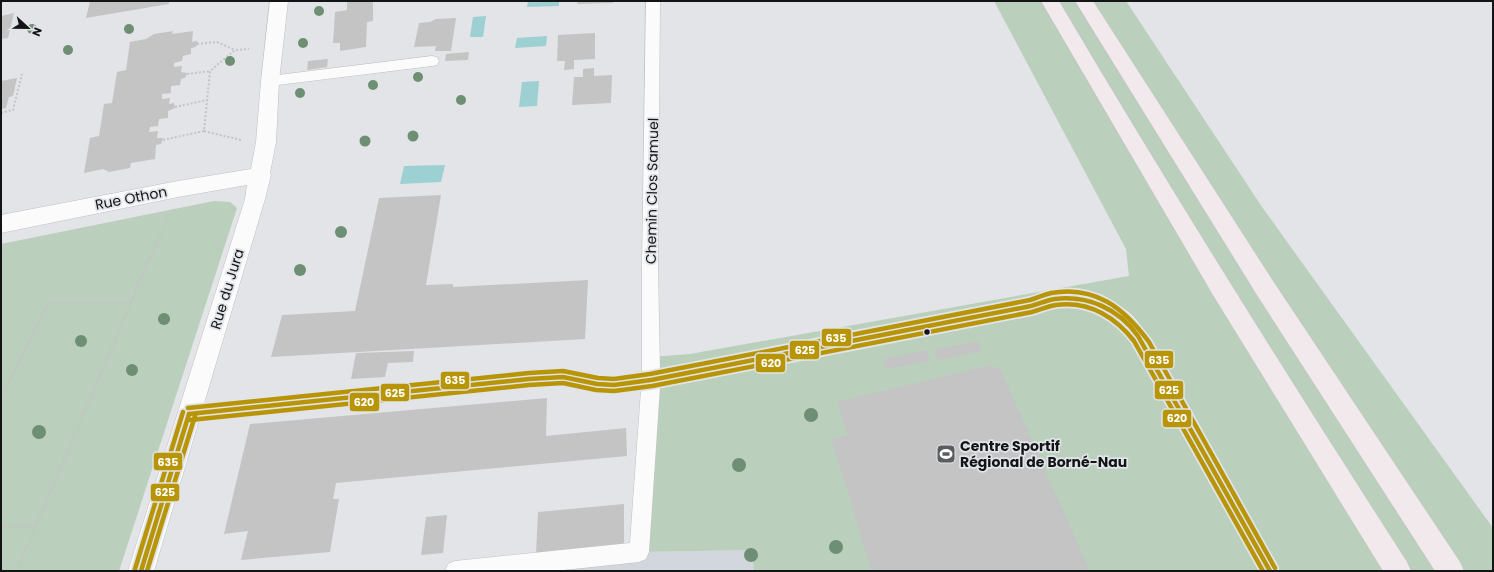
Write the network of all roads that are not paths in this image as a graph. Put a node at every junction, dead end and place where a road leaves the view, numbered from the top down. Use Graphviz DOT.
graph roads {
  1 [pos="279,1"];
  2 [pos="653,1"];
  3 [pos="1050,1"];
  4 [pos="1084,1"];
  5 [pos="432,61"];
  6 [pos="270,81"];
  7 [pos="261,174"];
  8 [pos="1,224"];
  9 [pos="651,380"];
  10 [pos="189,414"];
  11 [pos="142,571"];
  12 [pos="455,571"];
  13 [pos="1270,571"];
  14 [pos="1398,571"];
  15 [pos="1451,571"];
  1 -- 6 [label="street, Rue du Jura"];
  2 -- 9 [label="lane, Chemin Clos Samuel"];
  3 -- 14 [label="highway"];
  4 -- 15 [label="highway"];
  5 -- 6 [label="lane"];
  6 -- 7 [label="street, Rue du Jura"];
  7 -- 8 [label="street, Rue Othon"];
  7 -- 10 [label="street, Rue du Jura"];
  9 -- 10 [label="lane"];
  9 -- 12 [label="lane, Chemin Clos Samuel"];
  9 -- 13 [label="lane"];
  10 -- 11 [label="street, Rue du Jura"];
}
